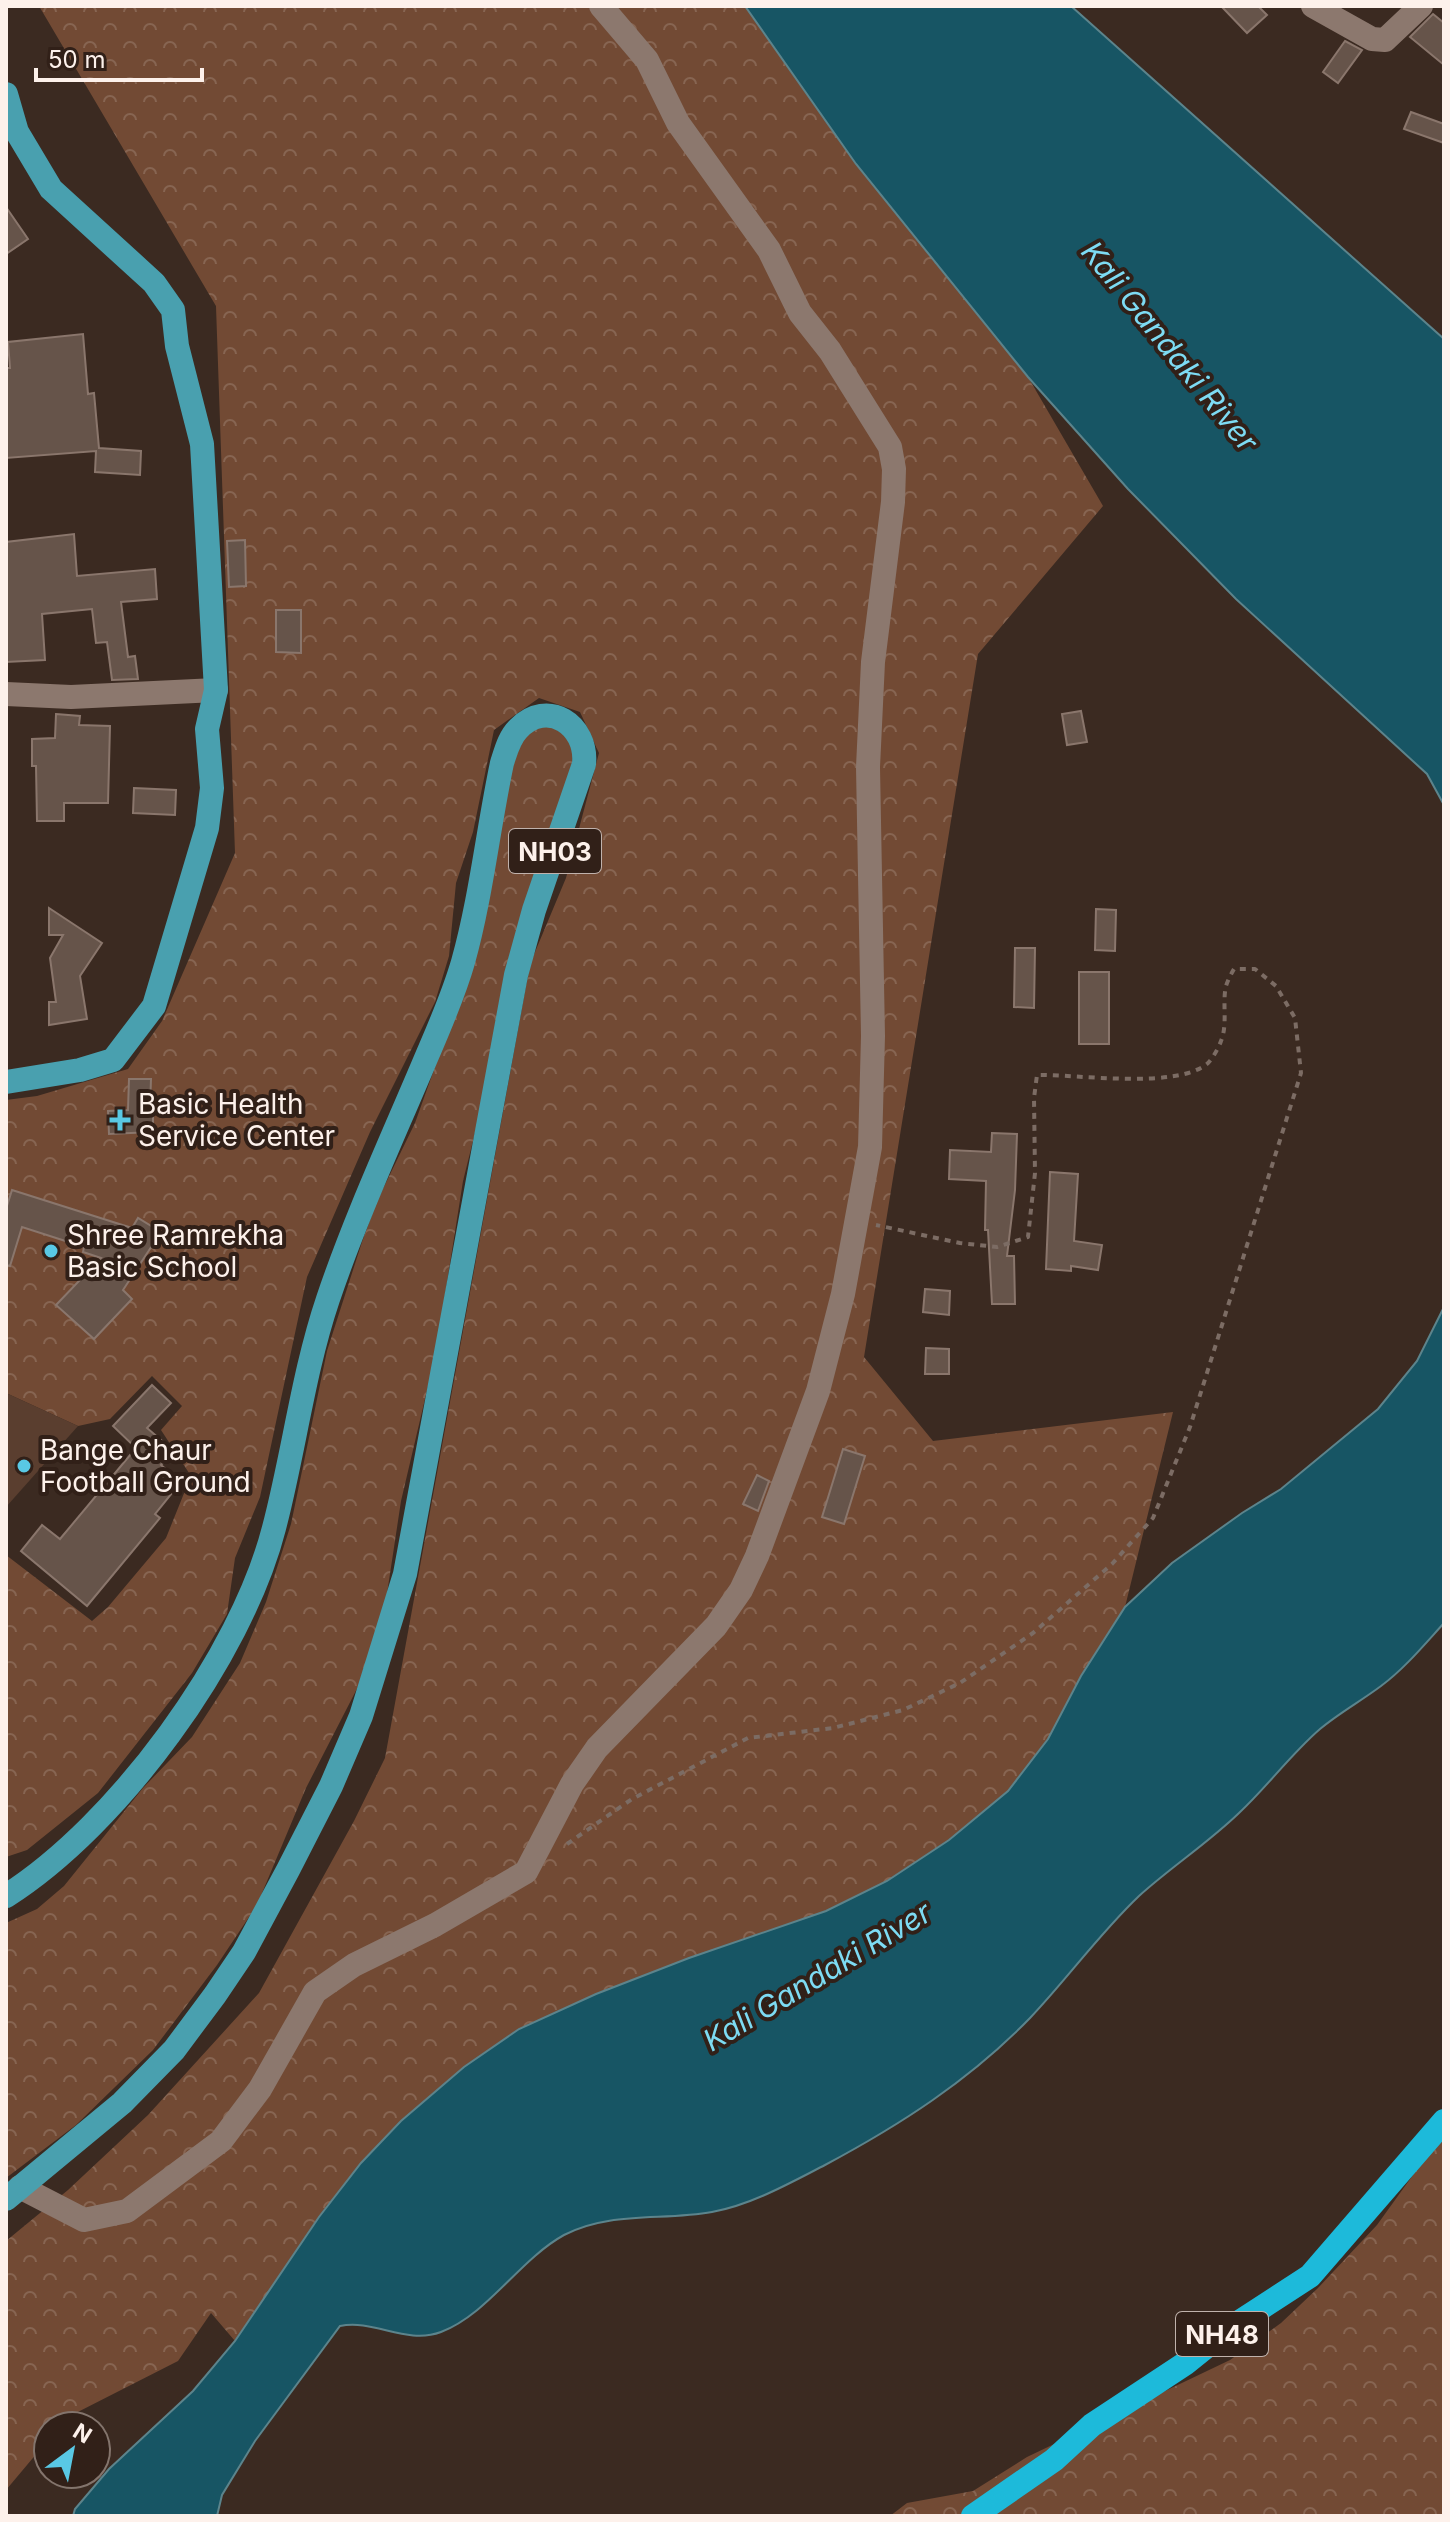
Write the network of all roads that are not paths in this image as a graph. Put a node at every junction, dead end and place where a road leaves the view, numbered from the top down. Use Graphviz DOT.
graph roads {
  1 [pos="601,6"];
  2 [pos="1313,6"];
  3 [pos="1421,6"];
  4 [pos="7,100"];
  5 [pos="216,690"];
  6 [pos="6,694"];
  7 [pos="6,1082"];
  8 [pos="6,1896"];
  9 [pos="1444,2121"];
  10 [pos="13,2193"];
  11 [pos="973,2516"];
  1 -- 10 [label="street"];
  2 -- 3 [label="street"];
  4 -- 5 [label="main road"];
  5 -- 6 [label="street"];
  5 -- 7 [label="main road"];
  8 -- 10 [label="main road, NH03"];
  9 -- 11 [label="highway, NH48"];
}
